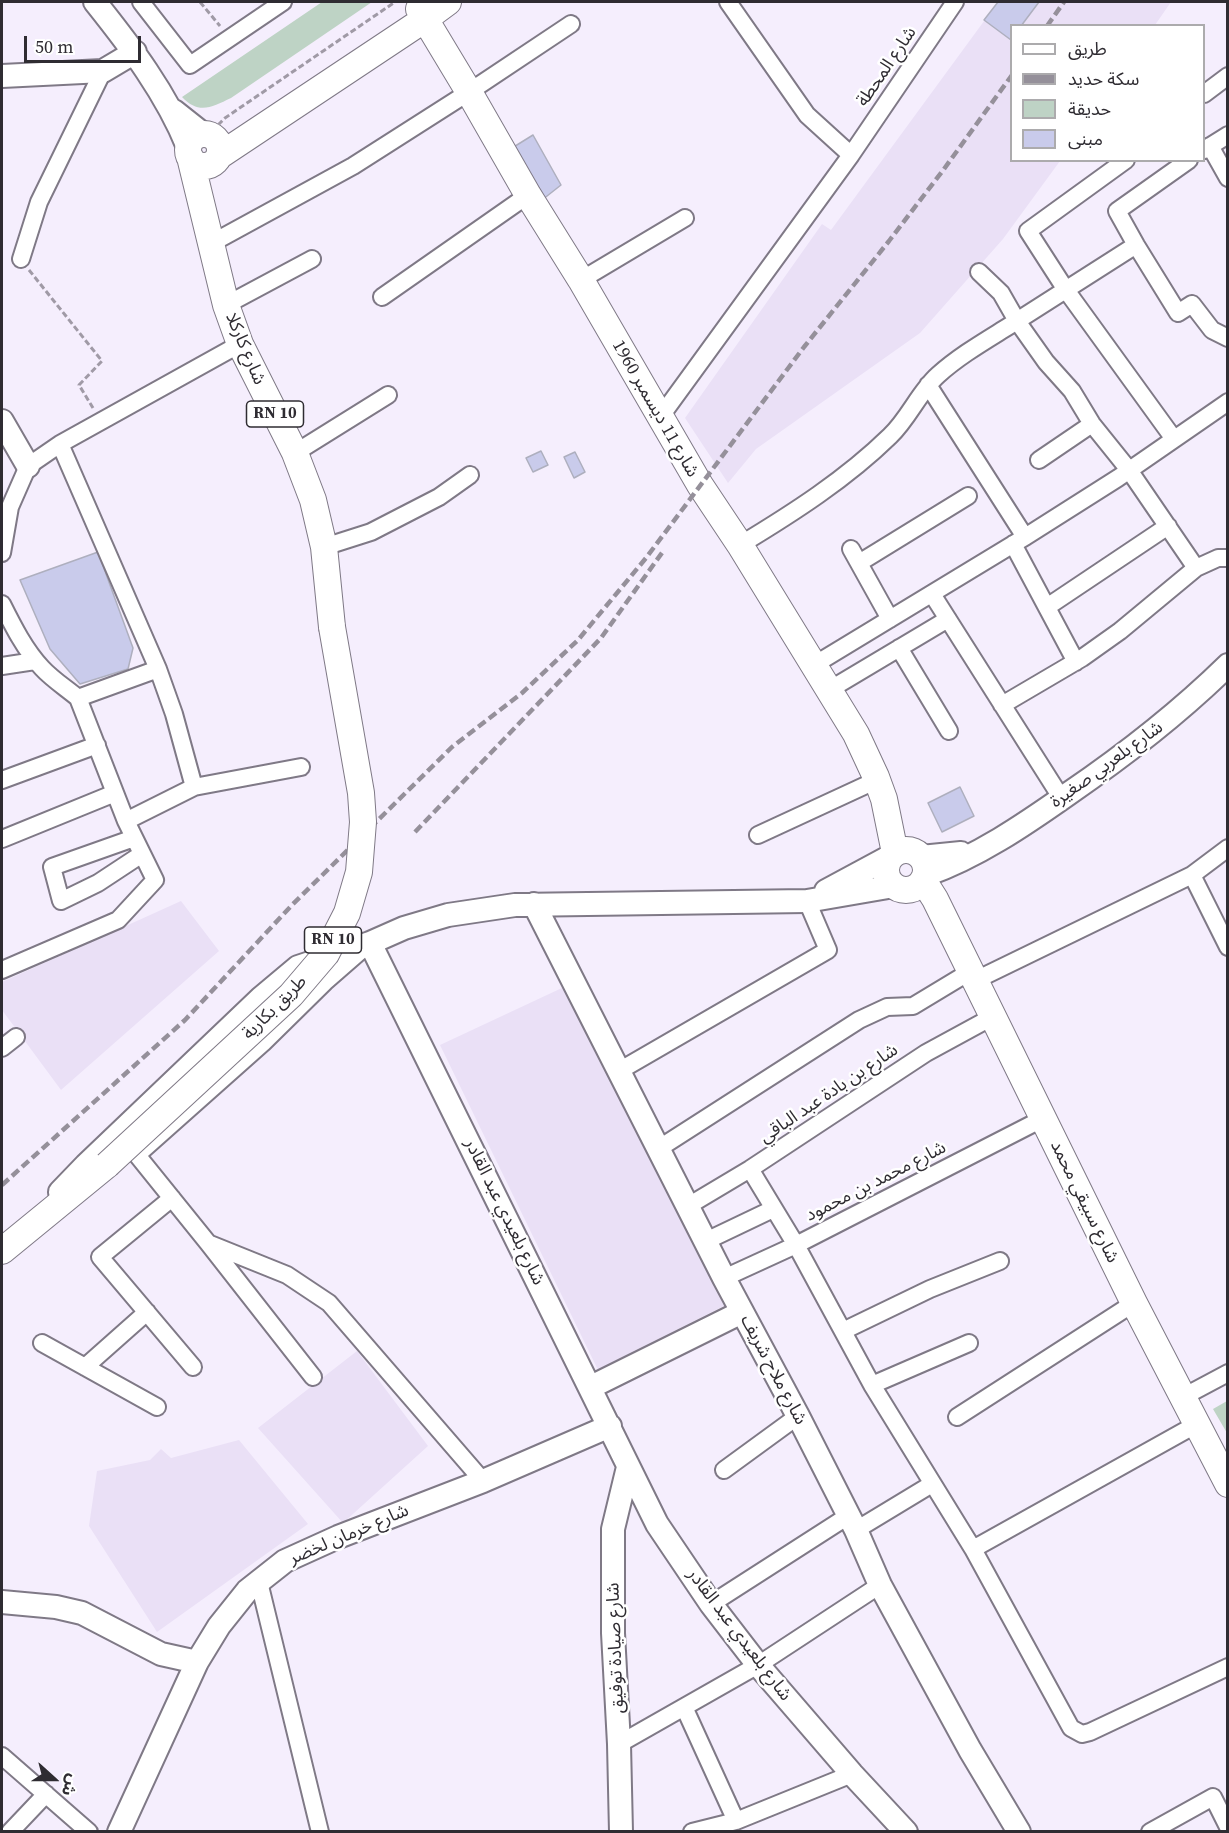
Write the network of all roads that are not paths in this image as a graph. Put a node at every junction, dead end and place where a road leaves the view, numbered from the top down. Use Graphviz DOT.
graph roads {
  1 [pos="95,2"];
  2 [pos="141,2"];
  3 [pos="283,2"];
  4 [pos="448,2"];
  5 [pos="728,2"];
  6 [pos="955,2"];
  7 [pos="417,8"];
  8 [pos="571,24"];
  9 [pos="135,52"];
  10 [pos="103,71"];
  11 [pos="2,76"];
  12 [pos="1227,76"];
  13 [pos="1205,92"];
  14 [pos="469,93"];
  15 [pos="1227,135"];
  16 [pos="206,147"];
  17 [pos="1207,148"];
  18 [pos="851,155"];
  19 [pos="1123,162"];
  20 [pos="1186,162"];
  21 [pos="1227,178"];
  22 [pos="528,195"];
  23 [pos="685,218"];
  24 [pos="212,243"];
  25 [pos="1136,245"];
  26 [pos="21,259"];
  27 [pos="312,259"];
  28 [pos="979,272"];
  29 [pos="581,280"];
  30 [pos="1066,290"];
  31 [pos="382,297"];
  32 [pos="226,305"];
  33 [pos="1017,321"];
  34 [pos="1227,338"];
  35 [pos="240,344"];
  36 [pos="928,385"];
  37 [pos="388,395"];
  38 [pos="1227,402"];
  39 [pos="661,416"];
  40 [pos="2,421"];
  41 [pos="1092,424"];
  42 [pos="1174,439"];
  43 [pos="60,444"];
  44 [pos="296,453"];
  45 [pos="1039,460"];
  46 [pos="28,466"];
  47 [pos="1129,470"];
  48 [pos="470,475"];
  49 [pos="968,496"];
  50 [pos="1168,526"];
  51 [pos="1019,540"];
  52 [pos="740,545"];
  53 [pos="324,547"];
  54 [pos="2,553"];
  55 [pos="1227,558"];
  56 [pos="1196,568"];
  57 [pos="932,594"];
  58 [pos="2,604"];
  59 [pos="1047,607"];
  60 [pos="890,619"];
  61 [pos="948,619"];
  62 [pos="332,627"];
  63 [pos="899,648"];
  64 [pos="35,660"];
  65 [pos="1076,662"];
  66 [pos="814,665"];
  67 [pos="1227,665"];
  68 [pos="2,666"];
  69 [pos="158,669"];
  70 [pos="829,690"];
  71 [pos="78,698"];
  72 [pos="1002,705"];
  73 [pos="949,731"];
  74 [pos="97,745"];
  75 [pos="301,768"];
  76 [pos="2,780"];
  77 [pos="194,787"];
  78 [pos="880,790"];
  79 [pos="115,793"];
  80 [pos="1062,799"];
  81 [pos="126,820"];
  82 [pos="758,835"];
  83 [pos="134,838"];
  84 [pos="2,839"];
  85 [pos="1227,848"];
  86 [pos="142,854"];
  87 [pos="908,868"];
  88 [pos="1192,875"];
  89 [pos="807,901"];
  90 [pos="534,904"];
  91 [pos="370,943"];
  92 [pos="1227,947"];
  93 [pos="2,970"];
  94 [pos="974,976"];
  95 [pos="994,1016"];
  96 [pos="16,1037"];
  97 [pos="2,1048"];
  98 [pos="619,1071"];
  99 [pos="1044,1118"];
  100 [pos="658,1149"];
  101 [pos="750,1169"];
  102 [pos="172,1198"];
  103 [pos="688,1206"];
  104 [pos="773,1209"];
  105 [pos="29,1228"];
  106 [pos="706,1241"];
  107 [pos="208,1243"];
  108 [pos="795,1245"];
  109 [pos="2,1251"];
  110 [pos="999,1261"];
  111 [pos="724,1278"];
  112 [pos="1134,1303"];
  113 [pos="147,1312"];
  114 [pos="742,1312"];
  115 [pos="843,1331"];
  116 [pos="42,1343"];
  117 [pos="969,1343"];
  118 [pos="85,1367"];
  119 [pos="193,1367"];
  120 [pos="1227,1373"];
  121 [pos="313,1377"];
  122 [pos="872,1385"];
  123 [pos="591,1387"];
  124 [pos="1183,1397"];
  125 [pos="157,1407"];
  126 [pos="798,1416"];
  127 [pos="957,1417"];
  128 [pos="1197,1424"];
  129 [pos="610,1426"];
  130 [pos="628,1467"];
  131 [pos="724,1470"];
  132 [pos="483,1480"];
  133 [pos="932,1484"];
  134 [pos="1227,1484"];
  135 [pos="852,1523"];
  136 [pos="973,1549"];
  137 [pos="259,1582"];
  138 [pos="880,1585"];
  139 [pos="2,1602"];
  140 [pos="711,1604"];
  141 [pos="197,1662"];
  142 [pos="758,1665"];
  143 [pos="1227,1667"];
  144 [pos="684,1707"];
  145 [pos="619,1744"];
  146 [pos="2,1757"];
  147 [pos="852,1774"];
  148 [pos="46,1794"];
  149 [pos="736,1821"];
  150 [pos="1227,1827"];
  151 [pos="10,1832"];
  152 [pos="89,1832"];
  153 [pos="119,1832"];
  154 [pos="320,1832"];
  155 [pos="621,1832"];
  156 [pos="692,1832"];
  157 [pos="906,1832"];
  158 [pos="1019,1832"];
  159 [pos="1150,1832"];
  1 -- 9 [label="main road"];
  2 -- 3 [label="street"];
  4 -- 7 [label="main road"];
  5 -- 18 [label="street"];
  6 -- 18 [label="street, شارع المحطة"];
  7 -- 14 [label="main road, شارع 11 ديسمبر 1960"];
  7 -- 16 [label="main road"];
  8 -- 14 [label="street"];
  9 -- 10 [label="main road"];
  9 -- 16 [label="main road"];
  10 -- 11 [label="main road"];
  10 -- 26 [label="street"];
  12 -- 13 [label="street"];
  14 -- 22 [label="main road, شارع 11 ديسمبر 1960"];
  14 -- 24 [label="street"];
  15 -- 17 [label="street"];
  16 -- 24 [label="main road, شارع كاركلا / RN 10"];
  17 -- 21 [label="street"];
  18 -- 39 [label="street, شارع المحطة"];
  19 -- 30 [label="street"];
  20 -- 25 [label="street"];
  22 -- 29 [label="main road, شارع 11 ديسمبر 1960"];
  22 -- 31 [label="street"];
  23 -- 29 [label="street"];
  24 -- 32 [label="main road, شارع كاركلا / RN 10"];
  25 -- 30 [label="street"];
  25 -- 34 [label="street"];
  27 -- 32 [label="street"];
  28 -- 33 [label="street"];
  29 -- 39 [label="main road, شارع 11 ديسمبر 1960"];
  30 -- 33 [label="street"];
  30 -- 42 [label="street"];
  32 -- 35 [label="main road, شارع كاركلا / RN 10"];
  33 -- 36 [label="street"];
  33 -- 41 [label="street"];
  35 -- 43 [label="street"];
  35 -- 44 [label="main road, شارع كاركلا / RN 10"];
  36 -- 51 [label="street"];
  36 -- 52 [label="street"];
  37 -- 44 [label="street"];
  38 -- 42 [label="street"];
  39 -- 52 [label="main road, شارع 11 ديسمبر 1960"];
  40 -- 46 [label="main road"];
  41 -- 45 [label="street"];
  41 -- 47 [label="street"];
  42 -- 47 [label="street"];
  43 -- 46 [label="street"];
  43 -- 69 [label="street"];
  44 -- 53 [label="main road, شارع كاركلا / RN 10"];
  46 -- 54 [label="street"];
  47 -- 50 [label="street"];
  47 -- 51 [label="street"];
  48 -- 53 [label="street"];
  49 -- 60 [label="street"];
  50 -- 56 [label="street"];
  50 -- 59 [label="street"];
  51 -- 57 [label="street"];
  51 -- 59 [label="street"];
  52 -- 66 [label="main road, شارع 11 ديسمبر 1960"];
  53 -- 62 [label="main road, شارع كاركلا / RN 10"];
  55 -- 56 [label="street"];
  56 -- 65 [label="street"];
  57 -- 60 [label="street"];
  57 -- 61 [label="street"];
  58 -- 64 [label="street"];
  59 -- 65 [label="street"];
  60 -- 66 [label="street"];
  61 -- 63 [label="street"];
  61 -- 72 [label="street"];
  62 -- 105 [label="main road, طريق بكارية / RN 10, bridge"];
  63 -- 70 [label="street"];
  63 -- 73 [label="street"];
  64 -- 68 [label="street"];
  64 -- 71 [label="street"];
  65 -- 72 [label="street"];
  66 -- 70 [label="main road, شارع 11 ديسمبر 1960"];
  67 -- 80 [label="main road, شارع بلعربي صغيرة"];
  69 -- 71 [label="street"];
  69 -- 77 [label="street"];
  70 -- 78 [label="main road, شارع 11 ديسمبر 1960"];
  71 -- 74 [label="street"];
  72 -- 80 [label="street"];
  74 -- 76 [label="street"];
  74 -- 79 [label="street"];
  75 -- 77 [label="street"];
  77 -- 81 [label="street"];
  78 -- 82 [label="street"];
  78 -- 87 [label="main road, شارع 11 ديسمبر 1960"];
  79 -- 81 [label="street"];
  79 -- 84 [label="street"];
  80 -- 87 [label="main road, شارع بلعربي صغيرة"];
  81 -- 83 [label="street"];
  83 -- 86 [label="street"];
  83 -- 86 [label="street"];
  85 -- 88 [label="street"];
  86 -- 93 [label="street"];
  87 -- 89 [label="main road"];
  87 -- 94 [label="main road, شارع سبيقي محمد"];
  88 -- 92 [label="street"];
  88 -- 94 [label="street"];
  89 -- 90 [label="main road"];
  89 -- 98 [label="street"];
  90 -- 91 [label="main road"];
  90 -- 98 [label="main road, شارع ملاح شريف"];
  91 -- 102 [label="street"];
  91 -- 105 [label="main road"];
  91 -- 123 [label="main road, شارع بلعيدي عبد القادر"];
  94 -- 95 [label="main road, شارع سبيقي محمد"];
  94 -- 100 [label="street"];
  95 -- 99 [label="main road, شارع سبيقي محمد"];
  95 -- 101 [label="street, شارع بن بادة عبد الباقي"];
  96 -- 97 [label="street"];
  98 -- 100 [label="main road, شارع ملاح شريف"];
  99 -- 108 [label="street, شارع محمد بن محمود"];
  99 -- 112 [label="main road, شارع سبيقي محمد"];
  100 -- 103 [label="main road, شارع ملاح شريف"];
  101 -- 103 [label="street, شارع بن بادة عبد الباقي"];
  101 -- 104 [label="street"];
  102 -- 107 [label="street"];
  102 -- 113 [label="street"];
  103 -- 106 [label="main road, شارع ملاح شريف"];
  104 -- 106 [label="street"];
  104 -- 108 [label="street"];
  105 -- 109 [label="main road, RN 10"];
  106 -- 111 [label="main road, شارع ملاح شريف"];
  107 -- 121 [label="street"];
  107 -- 132 [label="street"];
  108 -- 111 [label="street, شارع محمد بن محمود"];
  108 -- 115 [label="street"];
  110 -- 115 [label="street"];
  111 -- 114 [label="main road, شارع ملاح شريف"];
  112 -- 124 [label="main road, شارع سبيقي محمد"];
  112 -- 127 [label="street"];
  113 -- 118 [label="street"];
  113 -- 119 [label="street"];
  114 -- 123 [label="main road"];
  114 -- 126 [label="main road, شارع ملاح شريف"];
  115 -- 122 [label="street"];
  116 -- 118 [label="street"];
  117 -- 122 [label="street"];
  118 -- 125 [label="street"];
  120 -- 124 [label="street"];
  122 -- 133 [label="street"];
  123 -- 129 [label="main road, شارع بلعيدي عبد القادر"];
  124 -- 128 [label="main road, شارع سبيقي محمد"];
  126 -- 131 [label="street"];
  126 -- 135 [label="main road, شارع ملاح شريف"];
  128 -- 134 [label="main road, شارع سبيقي محمد"];
  128 -- 136 [label="street"];
  129 -- 130 [label="main road, شارع بلعيدي عبد القادر"];
  129 -- 132 [label="main road, شارع خرمان لخضر"];
  130 -- 140 [label="main road, شارع بلعيدي عبد القادر"];
  130 -- 145 [label="main road, شارع صيادة توفيق"];
  132 -- 137 [label="main road, شارع خرمان لخضر"];
  133 -- 135 [label="street"];
  133 -- 136 [label="street"];
  135 -- 138 [label="main road, شارع ملاح شريف"];
  135 -- 140 [label="street"];
  136 -- 143 [label="street"];
  137 -- 141 [label="main road, شارع خرمان لخضر"];
  137 -- 154 [label="street"];
  138 -- 142 [label="street"];
  138 -- 158 [label="main road, شارع ملاح شريف"];
  139 -- 141 [label="main road"];
  140 -- 142 [label="main road, شارع بلعيدي عبد القادر"];
  141 -- 153 [label="main road, شارع خرمان لخضر"];
  142 -- 144 [label="street"];
  142 -- 147 [label="main road, شارع بلعيدي عبد القادر"];
  144 -- 145 [label="street"];
  144 -- 149 [label="street"];
  145 -- 155 [label="main road, شارع صيادة توفيق"];
  146 -- 148 [label="street"];
  147 -- 149 [label="street"];
  147 -- 157 [label="main road, شارع بلعيدي عبد القادر"];
  148 -- 151 [label="street"];
  148 -- 152 [label="street"];
  149 -- 156 [label="street"];
  150 -- 159 [label="street"];
}
